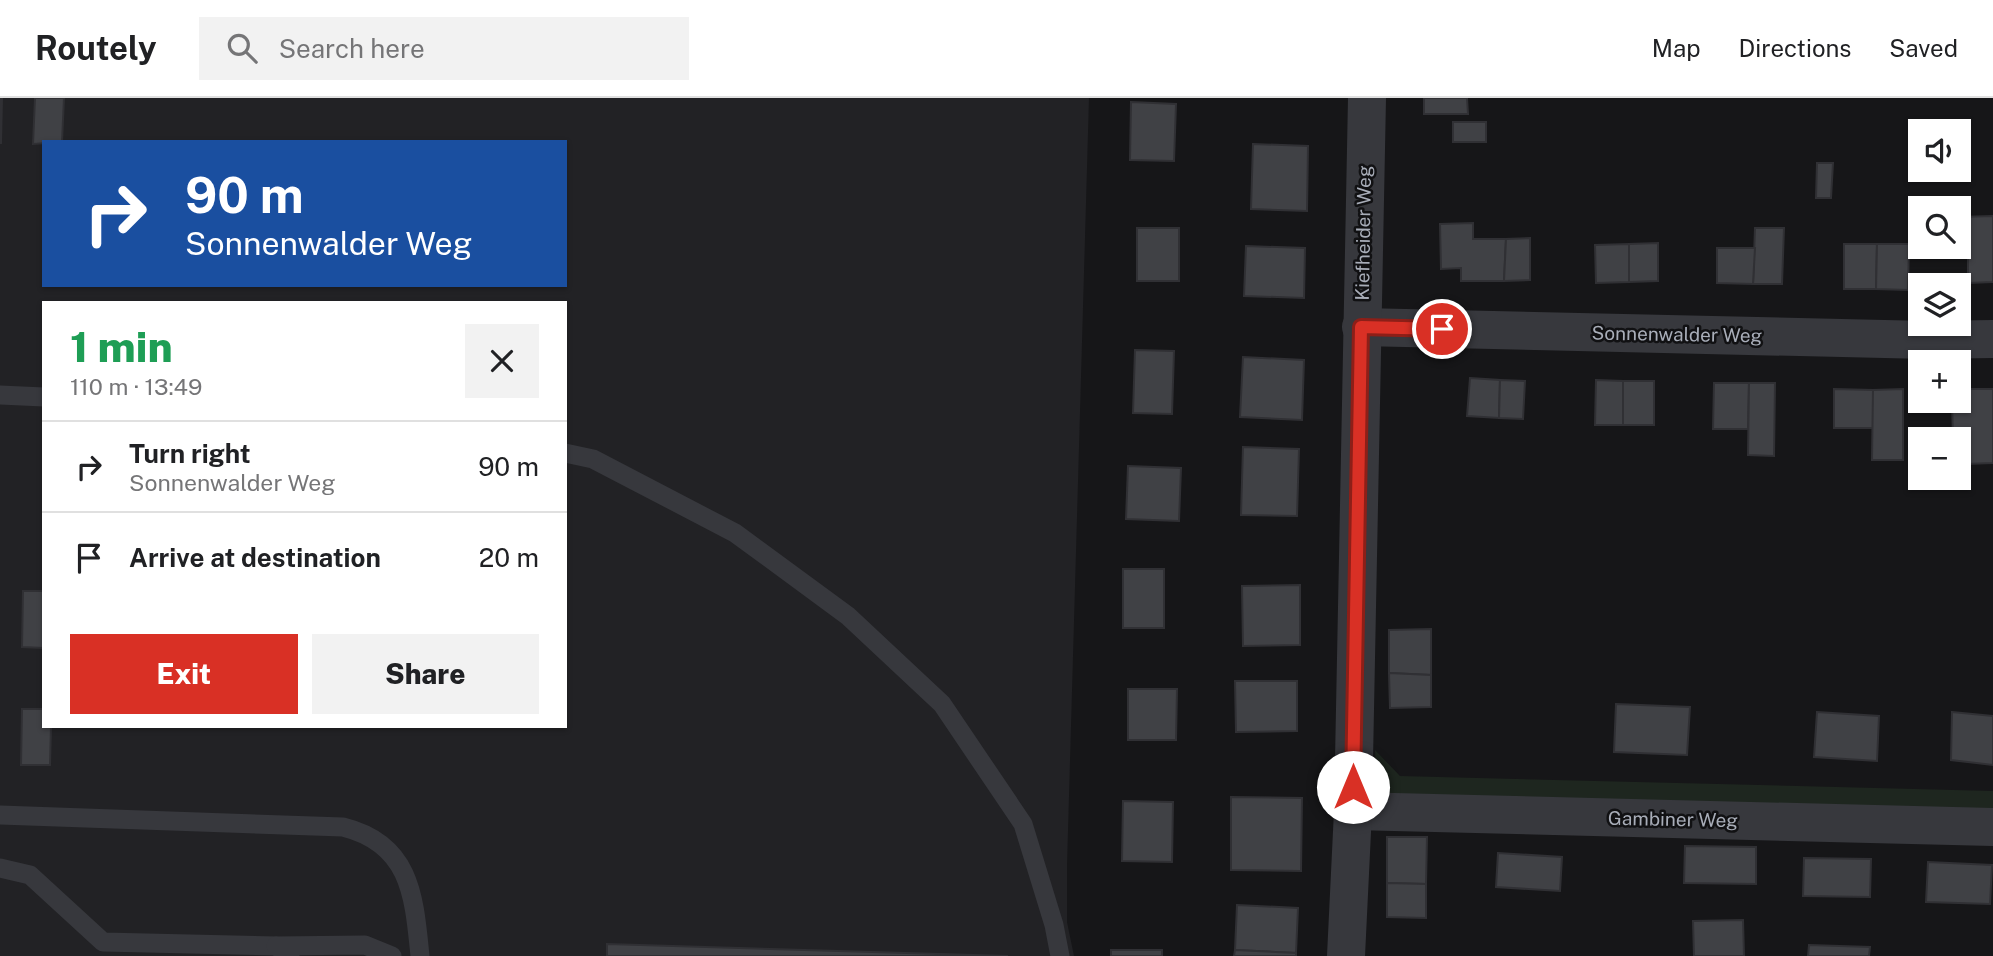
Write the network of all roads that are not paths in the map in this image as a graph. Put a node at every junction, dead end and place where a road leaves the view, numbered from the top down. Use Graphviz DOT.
graph roads {
  1 [pos="1367,98"];
  2 [pos="1361,327"];
  3 [pos="1993,339"];
  4 [pos="0,395"];
  5 [pos="42,397"];
  6 [pos="567,453"];
  7 [pos="1353,811"];
  8 [pos="0,815"];
  9 [pos="1993,827"];
  10 [pos="0,868"];
  11 [pos="283,951"];
  12 [pos="392,956"];
  13 [pos="420,956"];
  14 [pos="1060,956"];
  15 [pos="1346,956"];
  1 -- 2 [label="street, Kiefheider Weg"];
  2 -- 3 [label="street, Sonnenwalder Weg"];
  2 -- 7 [label="street, Kiefheider Weg"];
  4 -- 5 [label="lane"];
  6 -- 14 [label="lane"];
  7 -- 9 [label="street, Gambiner Weg"];
  7 -- 15 [label="street, Kiefheider Weg"];
  8 -- 13 [label="lane"];
  10 -- 11 [label="lane"];
  11 -- 12 [label="lane"];
}
